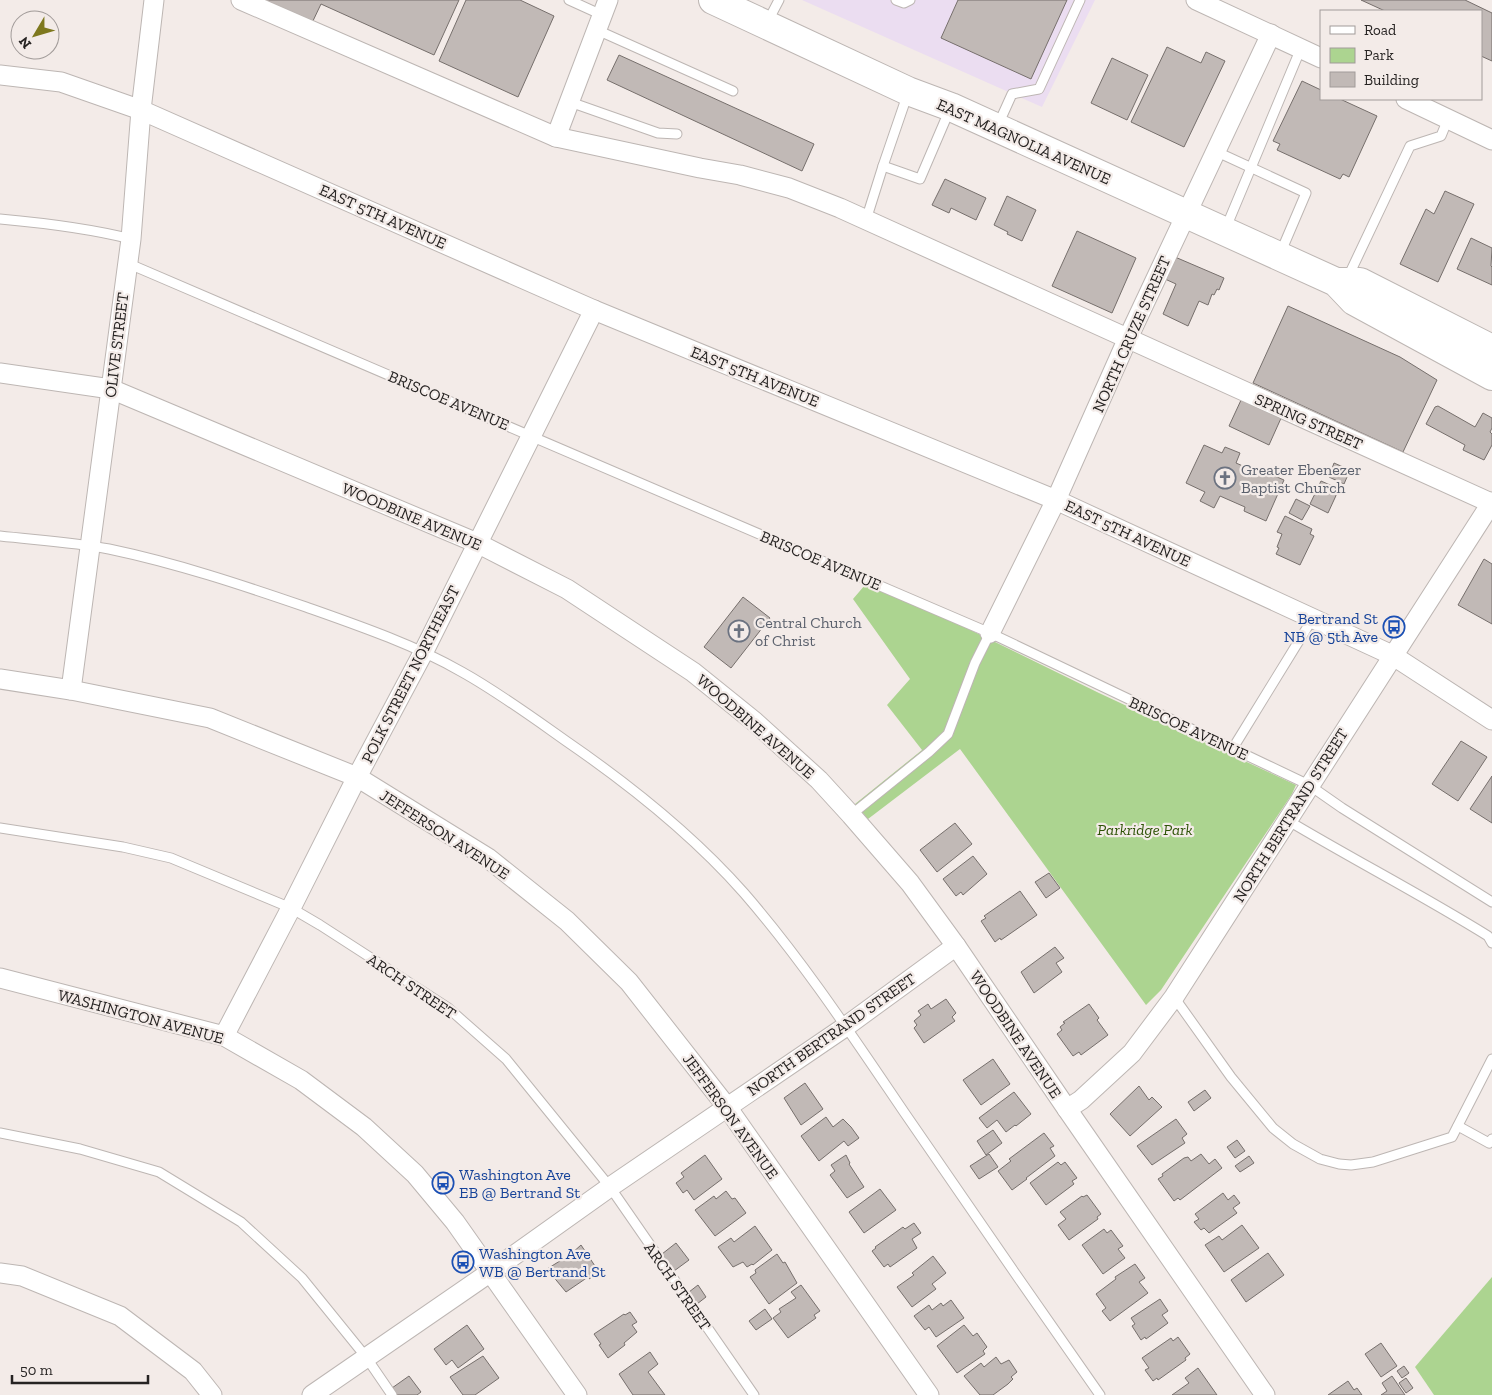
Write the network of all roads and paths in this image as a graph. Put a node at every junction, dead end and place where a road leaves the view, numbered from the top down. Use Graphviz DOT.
graph roads {
  1 [pos="154,0"];
  2 [pos="241,0"];
  3 [pos="569,0"];
  4 [pos="713,0"];
  5 [pos="779,0"];
  6 [pos="896,0"];
  7 [pos="910,0"];
  8 [pos="1080,0"];
  9 [pos="1196,0"];
  10 [pos="602,15"];
  11 [pos="766,24"];
  12 [pos="1271,34"];
  13 [pos="1301,48"];
  14 [pos="1320,58"];
  15 [pos="0,75"];
  16 [pos="733,91"];
  17 [pos="908,91"];
  18 [pos="1408,100"];
  19 [pos="570,102"];
  20 [pos="951,107"];
  21 [pos="141,110"];
  22 [pos="1448,119"];
  23 [pos="997,128"];
  24 [pos="676,134"];
  25 [pos="556,137"];
  26 [pos="1492,140"];
  27 [pos="1215,152"];
  28 [pos="883,166"];
  29 [pos="1251,168"];
  30 [pos="1185,215"];
  31 [pos="0,219"];
  32 [pos="866,220"];
  33 [pos="1224,232"];
  34 [pos="131,239"];
  35 [pos="1279,257"];
  36 [pos="127,263"];
  37 [pos="1341,282"];
  38 [pos="594,310"];
  39 [pos="1128,338"];
  40 [pos="1492,349"];
  41 [pos="0,373"];
  42 [pos="1492,376"];
  43 [pos="111,389"];
  44 [pos="532,436"];
  45 [pos="1056,500"];
  46 [pos="1491,502"];
  47 [pos="0,536"];
  48 [pos="477,543"];
  49 [pos="90,547"];
  50 [pos="1313,618"];
  51 [pos="990,633"];
  52 [pos="423,653"];
  53 [pos="1392,655"];
  54 [pos="0,679"];
  55 [pos="71,690"];
  56 [pos="1492,720"];
  57 [pos="1233,748"];
  58 [pos="356,777"];
  59 [pos="1309,785"];
  60 [pos="851,815"];
  61 [pos="1287,820"];
  62 [pos="0,828"];
  63 [pos="1492,902"];
  64 [pos="291,908"];
  65 [pos="1492,943"];
  66 [pos="956,946"];
  67 [pos="0,978"];
  68 [pos="1174,997"];
  69 [pos="845,1027"];
  70 [pos="224,1036"];
  71 [pos="1492,1059"];
  72 [pos="727,1107"];
  73 [pos="1067,1109"];
  74 [pos="1458,1126"];
  75 [pos="0,1133"];
  76 [pos="1492,1139"];
  77 [pos="610,1187"];
  78 [pos="492,1272"];
  79 [pos="0,1273"];
  80 [pos="366,1357"];
  81 [pos="212,1395"];
  82 [pos="312,1395"];
  83 [pos="392,1395"];
  84 [pos="577,1395"];
  85 [pos="754,1395"];
  86 [pos="929,1395"];
  87 [pos="1100,1395"];
  88 [pos="1266,1395"];
  1 -- 21 [label="street, OLIVE STREET"];
  2 -- 25 [label="street, SPRING STREET"];
  3 -- 10 [label="lane"];
  4 -- 11 [label="main road, EAST MAGNOLIA AVENUE"];
  5 -- 11 [label="lane"];
  6 -- 7 [label="lane"];
  8 -- 23 [label="lane"];
  9 -- 12 [label="street"];
  10 -- 16 [label="lane"];
  10 -- 19 [label="street"];
  11 -- 17 [label="main road, EAST MAGNOLIA AVENUE"];
  12 -- 13 [label="street"];
  12 -- 27 [label="street, NORTH CRUZE STREET"];
  13 -- 14 [label="street"];
  13 -- 29 [label="lane"];
  15 -- 21 [label="street, EAST 5TH AVENUE"];
  17 -- 20 [label="main road, EAST MAGNOLIA AVENUE"];
  17 -- 28 [label="lane"];
  18 -- 22 [label="street"];
  19 -- 24 [label="lane"];
  19 -- 25 [label="street"];
  20 -- 23 [label="main road, EAST MAGNOLIA AVENUE"];
  20 -- 28 [label="lane"];
  21 -- 34 [label="street, OLIVE STREET"];
  21 -- 38 [label="street, EAST 5TH AVENUE"];
  22 -- 26 [label="street"];
  22 -- 37 [label="lane"];
  23 -- 30 [label="main road, EAST MAGNOLIA AVENUE"];
  25 -- 32 [label="street, SPRING STREET"];
  27 -- 29 [label="lane"];
  27 -- 30 [label="street, NORTH CRUZE STREET"];
  28 -- 32 [label="lane"];
  29 -- 33 [label="lane"];
  29 -- 35 [label="lane"];
  30 -- 33 [label="main road, EAST MAGNOLIA AVENUE"];
  30 -- 39 [label="street, NORTH CRUZE STREET"];
  31 -- 34 [label="lane"];
  32 -- 39 [label="street, SPRING STREET"];
  33 -- 35 [label="main road, EAST MAGNOLIA AVENUE"];
  34 -- 36 [label="street, OLIVE STREET"];
  35 -- 37 [label="main road, EAST MAGNOLIA AVENUE"];
  36 -- 43 [label="street, OLIVE STREET"];
  36 -- 44 [label="lane, BRISCOE AVENUE"];
  37 -- 40 [label="main road, EAST MAGNOLIA AVENUE"];
  37 -- 42 [label="main road, EAST MAGNOLIA AVENUE"];
  38 -- 44 [label="street, POLK STREET NORTHEAST"];
  38 -- 45 [label="street, EAST 5TH AVENUE"];
  39 -- 45 [label="street, NORTH CRUZE STREET"];
  39 -- 46 [label="street, SPRING STREET"];
  41 -- 43 [label="street, WOODBINE AVENUE"];
  43 -- 48 [label="street, WOODBINE AVENUE"];
  43 -- 49 [label="street, OLIVE STREET"];
  44 -- 48 [label="street, POLK STREET NORTHEAST"];
  44 -- 51 [label="lane, BRISCOE AVENUE"];
  45 -- 50 [label="street, EAST 5TH AVENUE"];
  45 -- 51 [label="street, NORTH CRUZE STREET"];
  46 -- 53 [label="street, NORTH BERTRAND STREET"];
  47 -- 49 [label="lane"];
  48 -- 52 [label="street, POLK STREET NORTHEAST"];
  48 -- 60 [label="street, WOODBINE AVENUE"];
  49 -- 52 [label="lane"];
  49 -- 55 [label="street, OLIVE STREET"];
  50 -- 53 [label="street, EAST 5TH AVENUE"];
  50 -- 57 [label="lane"];
  51 -- 57 [label="lane, BRISCOE AVENUE"];
  51 -- 60 [label="lane"];
  52 -- 58 [label="street, POLK STREET NORTHEAST"];
  52 -- 69 [label="lane"];
  53 -- 56 [label="street, EAST 5TH AVENUE"];
  53 -- 59 [label="street, NORTH BERTRAND STREET"];
  54 -- 55 [label="street, JEFFERSON AVENUE"];
  55 -- 58 [label="street, JEFFERSON AVENUE"];
  57 -- 59 [label="lane, BRISCOE AVENUE"];
  58 -- 64 [label="street, POLK STREET NORTHEAST"];
  58 -- 72 [label="street, JEFFERSON AVENUE"];
  59 -- 61 [label="street, NORTH BERTRAND STREET"];
  59 -- 63 [label="lane, BRISCOE AVENUE"];
  60 -- 66 [label="street, WOODBINE AVENUE"];
  61 -- 65 [label="lane"];
  61 -- 68 [label="street, NORTH BERTRAND STREET"];
  62 -- 64 [label="lane, ARCH STREET"];
  64 -- 70 [label="street, POLK STREET NORTHEAST"];
  64 -- 77 [label="lane, ARCH STREET"];
  66 -- 69 [label="street, NORTH BERTRAND STREET"];
  66 -- 73 [label="street, WOODBINE AVENUE"];
  67 -- 70 [label="street, WASHINGTON AVENUE"];
  68 -- 73 [label="street, NORTH BERTRAND STREET"];
  68 -- 74 [label="lane"];
  69 -- 72 [label="street, NORTH BERTRAND STREET"];
  69 -- 87 [label="lane"];
  70 -- 78 [label="street, WASHINGTON AVENUE"];
  71 -- 74 [label="lane"];
  72 -- 77 [label="street, NORTH BERTRAND STREET"];
  72 -- 86 [label="street, JEFFERSON AVENUE"];
  73 -- 88 [label="street, WOODBINE AVENUE"];
  74 -- 76 [label="lane"];
  75 -- 80 [label="lane"];
  77 -- 78 [label="street, NORTH BERTRAND STREET"];
  77 -- 85 [label="lane, ARCH STREET"];
  78 -- 80 [label="street, NORTH BERTRAND STREET"];
  78 -- 84 [label="street, WASHINGTON AVENUE"];
  79 -- 81 [label="street"];
  80 -- 82 [label="street, NORTH BERTRAND STREET"];
  80 -- 83 [label="lane"];
}
